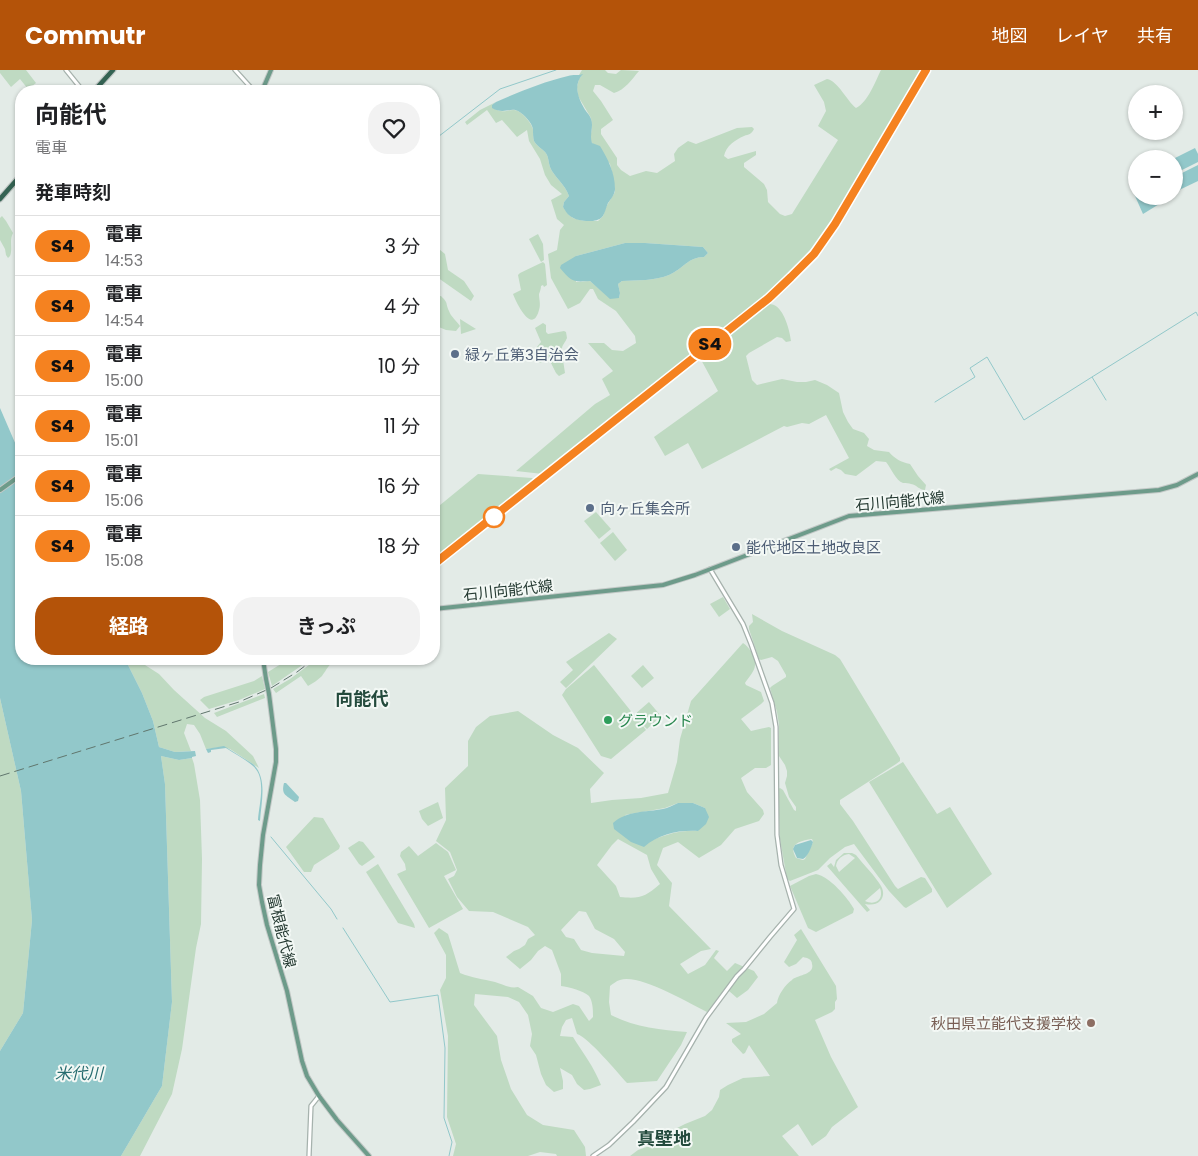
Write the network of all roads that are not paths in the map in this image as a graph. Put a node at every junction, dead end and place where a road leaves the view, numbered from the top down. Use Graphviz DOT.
graph roads {
  1 [pos="66,70"];
  2 [pos="113,70"];
  3 [pos="235,70"];
  4 [pos="271,70"];
  5 [pos="78,85"];
  6 [pos="99,85"];
  7 [pos="249,85"];
  8 [pos="265,85"];
  9 [pos="15,182"];
  10 [pos="0,199"];
  11 [pos="1198,474"];
  12 [pos="15,479"];
  13 [pos="0,490"];
  14 [pos="710,569"];
  15 [pos="440,607"];
  16 [pos="264,665"];
  17 [pos="319,1096"];
  18 [pos="309,1156"];
  19 [pos="369,1156"];
  20 [pos="593,1156"];
  1 -- 5 [label="street"];
  2 -- 6 [label="highway"];
  3 -- 7 [label="street"];
  4 -- 8 [label="main road"];
  9 -- 10 [label="highway"];
  11 -- 14 [label="main road, 石川向能代線"];
  12 -- 13 [label="main road"];
  14 -- 15 [label="main road, 石川向能代線"];
  14 -- 20 [label="street"];
  16 -- 17 [label="main road, 富根能代線, bridge"];
  17 -- 18 [label="street"];
  17 -- 19 [label="main road, 富根能代線"];
}
